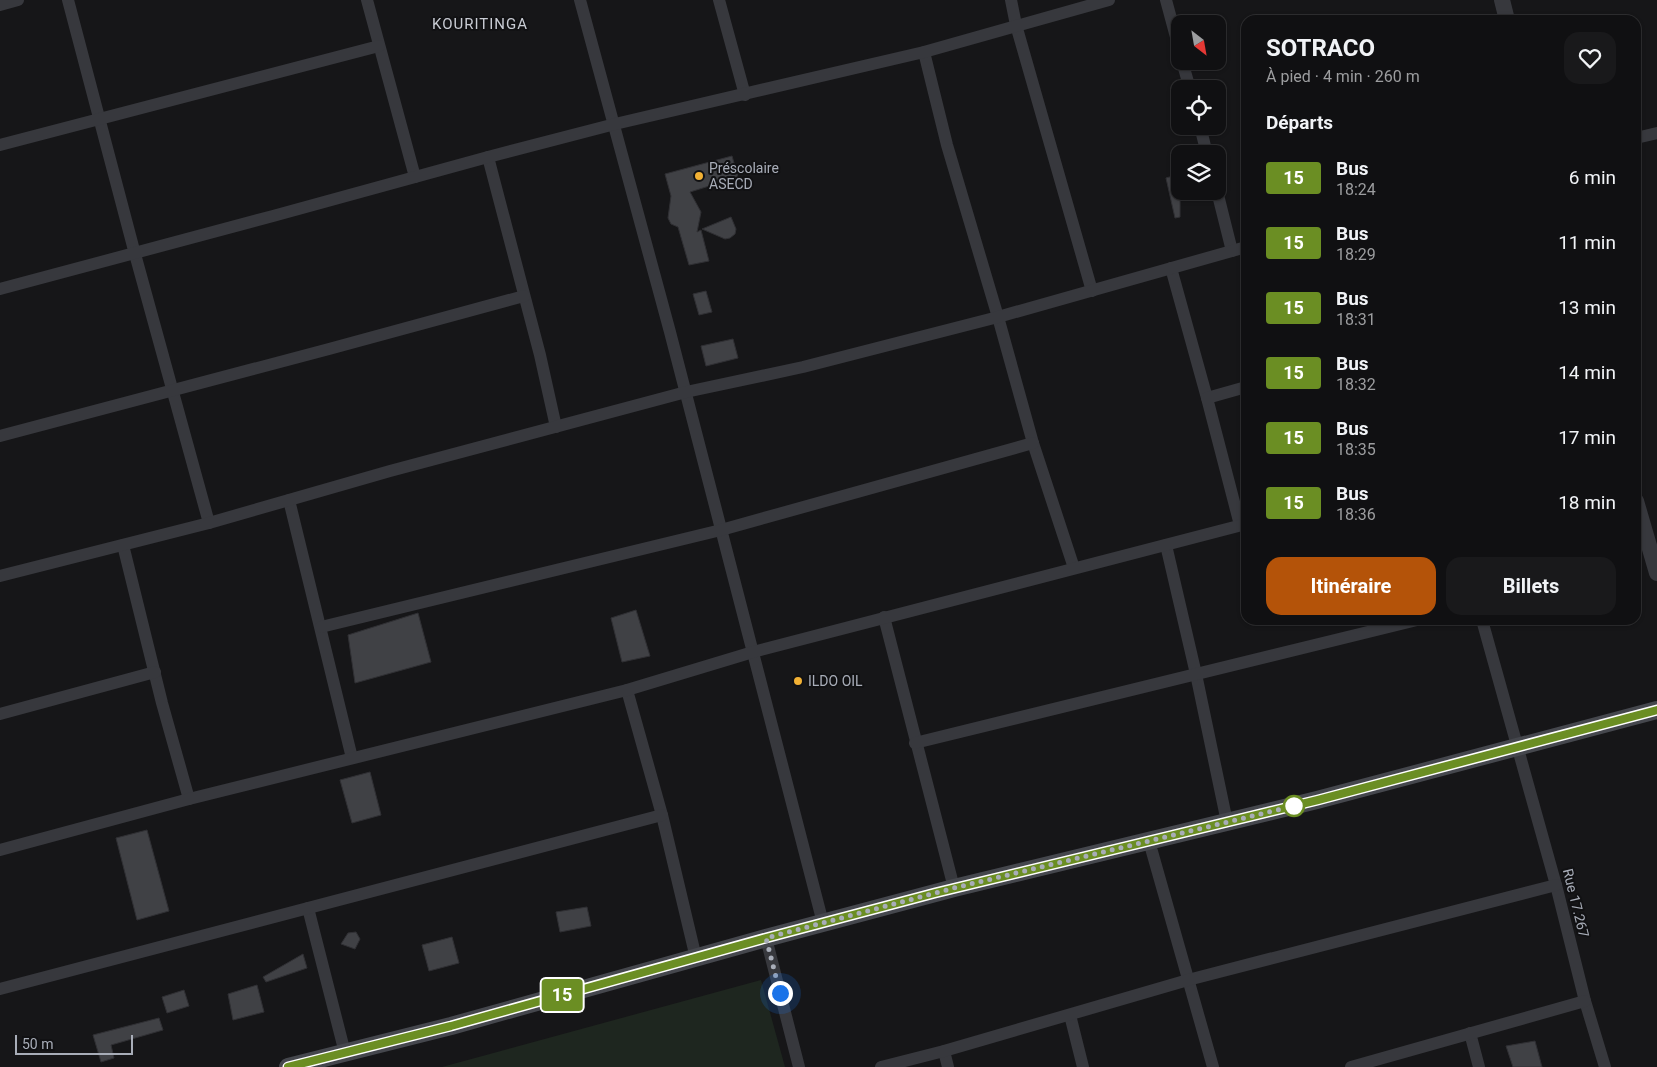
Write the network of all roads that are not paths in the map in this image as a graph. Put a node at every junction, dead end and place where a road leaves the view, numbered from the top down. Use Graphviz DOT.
graph roads {
  1 [pos="18,0"];
  2 [pos="68,0"];
  3 [pos="367,0"];
  4 [pos="580,0"];
  5 [pos="719,0"];
  6 [pos="1011,0"];
  7 [pos="1109,0"];
  8 [pos="1166,0"];
  9 [pos="1502,0"];
  10 [pos="0,5"];
  11 [pos="1506,15"];
  12 [pos="1171,19"];
  13 [pos="1016,25"];
  14 [pos="379,46"];
  15 [pos="924,52"];
  16 [pos="745,95"];
  17 [pos="100,119"];
  18 [pos="615,124"];
  19 [pos="1657,133"];
  20 [pos="1641,137"];
  21 [pos="0,145"];
  22 [pos="488,157"];
  23 [pos="415,177"];
  24 [pos="1219,200"];
  25 [pos="1241,248"];
  26 [pos="1232,251"];
  27 [pos="135,254"];
  28 [pos="1171,268"];
  29 [pos="0,289"];
  30 [pos="1092,291"];
  31 [pos="524,296"];
  32 [pos="998,317"];
  33 [pos="1241,388"];
  34 [pos="172,390"];
  35 [pos="686,392"];
  36 [pos="1208,398"];
  37 [pos="556,426"];
  38 [pos="0,436"];
  39 [pos="1033,443"];
  40 [pos="289,500"];
  41 [pos="1241,517"];
  42 [pos="1641,518"];
  43 [pos="209,523"];
  44 [pos="1241,525"];
  45 [pos="721,530"];
  46 [pos="1166,545"];
  47 [pos="123,546"];
  48 [pos="1074,568"];
  49 [pos="1656,568"];
  50 [pos="0,576"];
  51 [pos="884,617"];
  52 [pos="1397,625"];
  53 [pos="1483,625"];
  54 [pos="321,627"];
  55 [pos="752,652"];
  56 [pos="154,672"];
  57 [pos="1196,674"];
  58 [pos="627,690"];
  59 [pos="1657,710"];
  60 [pos="0,714"];
  61 [pos="915,743"];
  62 [pos="1518,747"];
  63 [pos="352,758"];
  64 [pos="189,799"];
  65 [pos="662,815"];
  66 [pos="1227,822"];
  67 [pos="1149,841"];
  68 [pos="0,850"];
  69 [pos="1556,885"];
  70 [pos="954,888"];
  71 [pos="308,908"];
  72 [pos="823,923"];
  73 [pos="766,938"];
  74 [pos="696,958"];
  75 [pos="1188,980"];
  76 [pos="0,989"];
  77 [pos="1585,1001"];
  78 [pos="1070,1015"];
  79 [pos="1470,1033"];
  80 [pos="944,1051"];
  81 [pos="345,1053"];
  82 [pos="288,1067"];
  83 [pos="799,1067"];
  84 [pos="881,1067"];
  85 [pos="948,1067"];
  86 [pos="1083,1067"];
  87 [pos="1213,1067"];
  88 [pos="1351,1067"];
  89 [pos="1479,1067"];
  90 [pos="1605,1067"];
  1 -- 10 [label="street"];
  2 -- 17 [label="street"];
  3 -- 14 [label="street"];
  4 -- 18 [label="street"];
  5 -- 16 [label="street"];
  6 -- 13 [label="street"];
  7 -- 13 [label="street"];
  8 -- 12 [label="street"];
  9 -- 11 [label="street"];
  13 -- 15 [label="street"];
  13 -- 30 [label="street"];
  14 -- 17 [label="street"];
  14 -- 23 [label="street"];
  15 -- 16 [label="street"];
  15 -- 32 [label="street"];
  16 -- 18 [label="street"];
  17 -- 21 [label="street"];
  17 -- 27 [label="street"];
  18 -- 22 [label="street"];
  18 -- 35 [label="street"];
  19 -- 20 [label="street"];
  22 -- 23 [label="street"];
  22 -- 31 [label="street"];
  23 -- 27 [label="street"];
  24 -- 26 [label="street"];
  25 -- 26 [label="street"];
  26 -- 28 [label="street"];
  27 -- 29 [label="street"];
  27 -- 34 [label="street"];
  28 -- 30 [label="street"];
  28 -- 36 [label="street"];
  30 -- 32 [label="street"];
  31 -- 34 [label="street"];
  31 -- 37 [label="street"];
  32 -- 35 [label="street"];
  32 -- 39 [label="street"];
  33 -- 36 [label="street"];
  34 -- 38 [label="street"];
  34 -- 43 [label="street"];
  35 -- 37 [label="street"];
  35 -- 45 [label="street"];
  36 -- 41 [label="street"];
  37 -- 40 [label="street"];
  39 -- 45 [label="street"];
  39 -- 48 [label="street"];
  40 -- 43 [label="street"];
  40 -- 54 [label="street"];
  42 -- 49 [label="street"];
  43 -- 47 [label="street"];
  44 -- 46 [label="street"];
  45 -- 54 [label="street"];
  45 -- 55 [label="street"];
  46 -- 48 [label="street"];
  46 -- 57 [label="street"];
  47 -- 50 [label="street"];
  47 -- 56 [label="street"];
  48 -- 51 [label="street"];
  51 -- 55 [label="street"];
  51 -- 61 [label="street"];
  52 -- 57 [label="street"];
  53 -- 62 [label="street, Rue 17.267"];
  54 -- 63 [label="street"];
  55 -- 58 [label="street"];
  55 -- 72 [label="street"];
  56 -- 60 [label="street"];
  56 -- 64 [label="street"];
  57 -- 61 [label="street"];
  57 -- 66 [label="street"];
  58 -- 63 [label="street"];
  58 -- 65 [label="street"];
  59 -- 62 [label="main road"];
  61 -- 70 [label="street"];
  62 -- 66 [label="main road"];
  62 -- 69 [label="street, Rue 17.267"];
  63 -- 64 [label="street"];
  64 -- 68 [label="street"];
  65 -- 71 [label="street"];
  65 -- 74 [label="street"];
  66 -- 67 [label="main road"];
  67 -- 70 [label="main road"];
  67 -- 75 [label="street"];
  69 -- 75 [label="street"];
  69 -- 77 [label="street, Rue 17.267"];
  70 -- 72 [label="main road"];
  71 -- 76 [label="street"];
  71 -- 81 [label="street"];
  72 -- 73 [label="main road"];
  73 -- 74 [label="main road"];
  73 -- 83 [label="street"];
  74 -- 81 [label="main road"];
  75 -- 78 [label="street"];
  75 -- 87 [label="street"];
  77 -- 79 [label="street"];
  77 -- 90 [label="street, Rue 17.267"];
  78 -- 80 [label="street"];
  78 -- 86 [label="street"];
  79 -- 88 [label="street"];
  79 -- 89 [label="street"];
  80 -- 84 [label="street"];
  80 -- 85 [label="street"];
  81 -- 82 [label="main road"];
}
